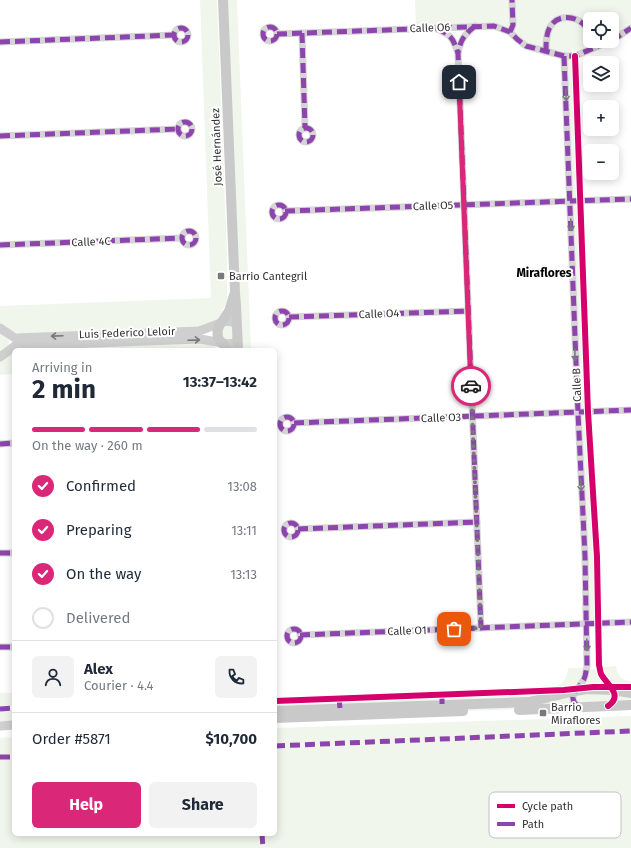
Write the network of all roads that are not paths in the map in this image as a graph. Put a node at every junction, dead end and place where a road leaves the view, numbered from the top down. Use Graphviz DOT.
graph roads {
  1 [pos="223,0"];
  2 [pos="512,0"];
  3 [pos="583,24"];
  4 [pos="475,26"];
  5 [pos="435,28"];
  6 [pos="631,28"];
  7 [pos="510,32"];
  8 [pos="302,33"];
  9 [pos="277,34"];
  10 [pos="174,35"];
  11 [pos="619,36"];
  12 [pos="0,42"];
  13 [pos="593,49"];
  14 [pos="546,52"];
  15 [pos="458,53"];
  16 [pos="564,56"];
  17 [pos="575,56"];
  18 [pos="305,128"];
  19 [pos="178,129"];
  20 [pos="0,136"];
  21 [pos="631,199"];
  22 [pos="580,200"];
  23 [pos="570,201"];
  24 [pos="464,205"];
  25 [pos="285,212"];
  26 [pos="182,238"];
  27 [pos="0,245"];
  28 [pos="234,294"];
  29 [pos="468,311"];
  30 [pos="289,317"];
  31 [pos="221,323"];
  32 [pos="237,325"];
  33 [pos="0,328"];
  34 [pos="238,339"];
  35 [pos="15,342"];
  36 [pos="226,347"];
  37 [pos="238,348"];
  38 [pos="0,357"];
  39 [pos="631,410"];
  40 [pos="578,412"];
  41 [pos="588,412"];
  42 [pos="472,416"];
  43 [pos="294,423"];
  44 [pos="12,443"];
  45 [pos="0,444"];
  46 [pos="476,522"];
  47 [pos="298,529"];
  48 [pos="0,553"];
  49 [pos="12,553"];
  50 [pos="631,622"];
  51 [pos="586,624"];
  52 [pos="598,624"];
  53 [pos="481,628"];
  54 [pos="300,635"];
  55 [pos="12,646"];
  56 [pos="0,647"];
  57 [pos="613,690"];
  58 [pos="575,691"];
  59 [pos="631,693"];
  60 [pos="608,706"];
  61 [pos="631,706"];
  62 [pos="579,707"];
  63 [pos="277,710"];
  64 [pos="277,718"];
  65 [pos="12,725"];
  66 [pos="0,726"];
  1 -- 28 [label="main road, José Hernández"];
  2 -- 7 [label="street"];
  3 -- 14 [label="street"];
  4 -- 5 [label="street, Calle O6"];
  4 -- 7 [label="street, Calle O6"];
  4 -- 15 [label="street"];
  5 -- 8 [label="street, Calle O6"];
  5 -- 15 [label="street"];
  6 -- 11 [label="street"];
  7 -- 14 [label="street, Calle O6"];
  8 -- 9 [label="street, Calle O6"];
  8 -- 18 [label="street"];
  10 -- 12 [label="street"];
  13 -- 17 [label="street"];
  14 -- 16 [label="street, Calle O6"];
  15 -- 24 [label="street"];
  16 -- 17 [label="street, Calle O6"];
  16 -- 23 [label="street, Calle B, one-way"];
  17 -- 22 [label="street, Calle B"];
  19 -- 20 [label="street"];
  21 -- 22 [label="street, Calle O5"];
  22 -- 23 [label="street, Calle O5"];
  22 -- 41 [label="street, Calle B"];
  23 -- 24 [label="street, Calle O5"];
  23 -- 40 [label="street, Calle B, one-way"];
  24 -- 25 [label="street, Calle O5"];
  24 -- 29 [label="street"];
  26 -- 27 [label="street, Calle 4C"];
  28 -- 31 [label="main road, José Hernández"];
  28 -- 32 [label="main road, José Hernández"];
  29 -- 30 [label="street, Calle O4"];
  29 -- 42 [label="street"];
  31 -- 32 [label="street, Luis Federico Leloir"];
  31 -- 35 [label="street, Luis Federico Leloir, one-way"];
  31 -- 36 [label="main road, José Hernández"];
  32 -- 34 [label="main road, José Hernández"];
  33 -- 35 [label="street"];
  34 -- 36 [label="street"];
  34 -- 37 [label="main road, José Hernández"];
  35 -- 36 [label="street, Luis Federico Leloir, one-way"];
  35 -- 38 [label="street"];
  39 -- 41 [label="street, Calle O3"];
  40 -- 41 [label="street, Calle O3"];
  40 -- 42 [label="street, Calle O3"];
  40 -- 51 [label="street, Calle B, one-way"];
  41 -- 52 [label="street, Calle B"];
  42 -- 43 [label="street, Calle O3"];
  42 -- 46 [label="street"];
  44 -- 45 [label="street"];
  46 -- 47 [label="street"];
  46 -- 53 [label="street"];
  48 -- 49 [label="street"];
  50 -- 52 [label="street, Calle O1"];
  51 -- 52 [label="street, Calle O1"];
  51 -- 53 [label="street, Calle O1"];
  51 -- 58 [label="street, Calle B, one-way"];
  52 -- 57 [label="street, Calle B"];
  53 -- 54 [label="street, Calle O1"];
  55 -- 56 [label="street"];
  57 -- 58 [label="main road"];
  57 -- 59 [label="main road"];
  57 -- 60 [label="street"];
  58 -- 62 [label="street"];
  58 -- 63 [label="main road"];
  60 -- 61 [label="main road"];
  60 -- 62 [label="main road"];
  62 -- 64 [label="main road"];
  65 -- 66 [label="street"];
}
